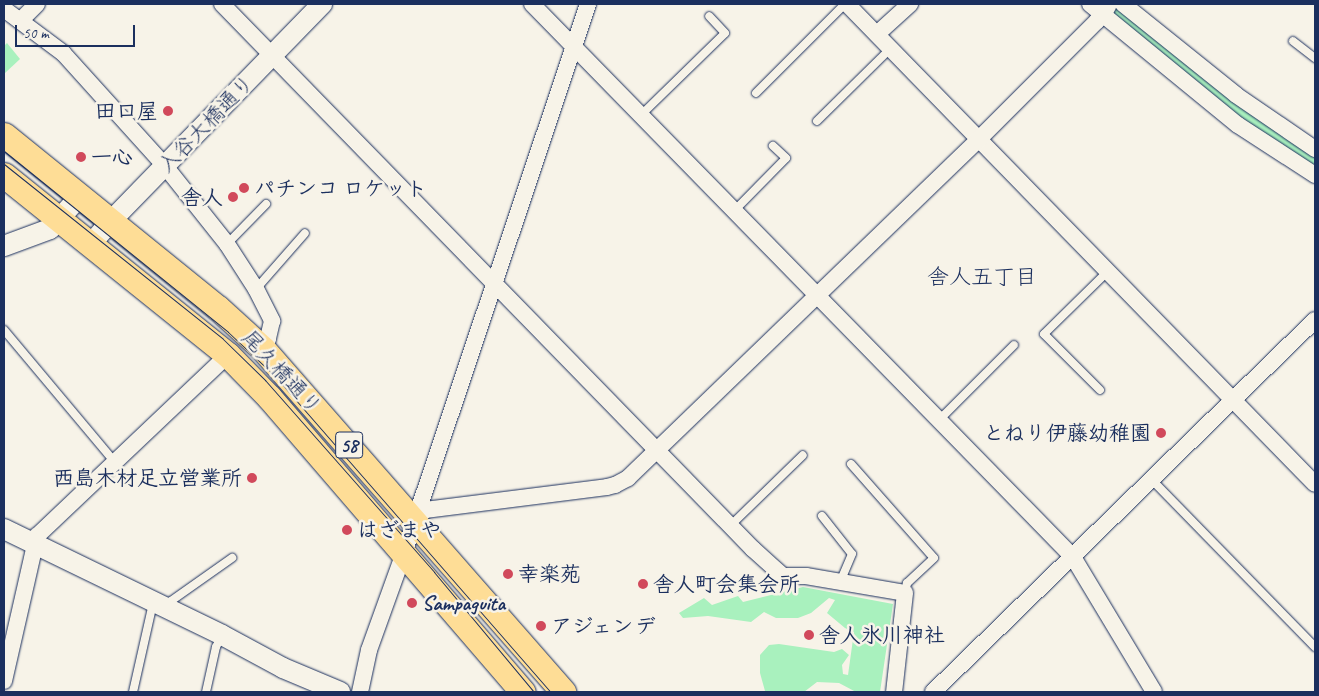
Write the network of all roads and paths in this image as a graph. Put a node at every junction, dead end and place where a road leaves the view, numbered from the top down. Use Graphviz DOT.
graph roads {
  1 [pos="37,4"];
  2 [pos="222,4"];
  3 [pos="322,4"];
  4 [pos="532,4"];
  5 [pos="588,4"];
  6 [pos="846,4"];
  7 [pos="910,4"];
  8 [pos="1123,4"];
  9 [pos="1100,7"];
  10 [pos="4,9"];
  11 [pos="709,16"];
  12 [pos="20,21"];
  13 [pos="877,34"];
  14 [pos="1293,41"];
  15 [pos="574,47"];
  16 [pos="891,48"];
  17 [pos="272,56"];
  18 [pos="1315,58"];
  19 [pos="756,93"];
  20 [pos="640,115"];
  21 [pos="817,121"];
  22 [pos="4,135"];
  23 [pos="978,139"];
  24 [pos="773,146"];
  25 [pos="1315,149"];
  26 [pos="165,166"];
  27 [pos="1315,173"];
  28 [pos="4,174"];
  29 [pos="80,196"];
  30 [pos="266,204"];
  31 [pos="734,211"];
  32 [pos="60,220"];
  33 [pos="111,221"];
  34 [pos="305,234"];
  35 [pos="91,244"];
  36 [pos="227,244"];
  37 [pos="4,246"];
  38 [pos="1107,272"];
  39 [pos="493,283"];
  40 [pos="256,289"];
  41 [pos="816,294"];
  42 [pos="1315,320"];
  43 [pos="4,330"];
  44 [pos="1014,345"];
  45 [pos="263,349"];
  46 [pos="228,355"];
  47 [pos="1100,390"];
  48 [pos="1234,401"];
  49 [pos="939,420"];
  50 [pos="656,450"];
  51 [pos="803,455"];
  52 [pos="114,461"];
  53 [pos="851,464"];
  54 [pos="1152,481"];
  55 [pos="1315,484"];
  56 [pos="822,516"];
  57 [pos="414,520"];
  58 [pos="731,525"];
  59 [pos="4,529"];
  60 [pos="34,544"];
  61 [pos="404,552"];
  62 [pos="1073,557"];
  63 [pos="232,558"];
  64 [pos="840,582"];
  65 [pos="905,593"];
  66 [pos="159,606"];
  67 [pos="222,635"];
  68 [pos="1315,646"];
  69 [pos="4,681"];
  70 [pos="132,692"];
  71 [pos="206,692"];
  72 [pos="340,692"];
  73 [pos="360,692"];
  74 [pos="523,692"];
  75 [pos="563,692"];
  76 [pos="894,692"];
  77 [pos="933,692"];
  78 [pos="1154,692"];
  1 -- 12 [label="street"];
  2 -- 17 [label="street"];
  3 -- 17 [label="street, 入谷大橋通り"];
  4 -- 15 [label="street"];
  5 -- 15 [label="street"];
  6 -- 13 [label="street"];
  6 -- 19 [label="lane"];
  7 -- 13 [label="street"];
  8 -- 25 [label="street"];
  9 -- 23 [label="street"];
  9 -- 27 [label="street"];
  10 -- 12 [label="street"];
  11 -- 20 [label="lane"];
  12 -- 26 [label="street"];
  13 -- 16 [label="street"];
  14 -- 18 [label="lane"];
  15 -- 20 [label="street"];
  15 -- 39 [label="street"];
  16 -- 21 [label="lane"];
  16 -- 23 [label="street"];
  17 -- 26 [label="street, 入谷大橋通り"];
  17 -- 39 [label="street"];
  20 -- 31 [label="street"];
  22 -- 29 [label="main road, 尾久橋通り / 58"];
  23 -- 38 [label="street"];
  23 -- 41 [label="street"];
  24 -- 31 [label="lane"];
  26 -- 33 [label="street, 入谷大橋通り"];
  26 -- 36 [label="street"];
  28 -- 32 [label="main road, 尾久橋通り / 58"];
  29 -- 32 [label="street"];
  29 -- 33 [label="main road, 尾久橋通り / 58"];
  30 -- 36 [label="lane"];
  31 -- 41 [label="street"];
  32 -- 35 [label="main road, 尾久橋通り / 58"];
  32 -- 37 [label="street"];
  33 -- 35 [label="street, 入谷大橋通り"];
  33 -- 45 [label="main road, 尾久橋通り / 58"];
  34 -- 40 [label="lane"];
  35 -- 46 [label="main road, 尾久橋通り / 58"];
  36 -- 40 [label="street"];
  38 -- 47 [label="lane"];
  38 -- 48 [label="street"];
  39 -- 50 [label="street"];
  39 -- 57 [label="street"];
  40 -- 45 [label="street"];
  41 -- 49 [label="street"];
  41 -- 50 [label="street"];
  42 -- 48 [label="street"];
  43 -- 52 [label="lane"];
  44 -- 49 [label="lane"];
  45 -- 57 [label="main road, 尾久橋通り / 58"];
  46 -- 52 [label="street"];
  46 -- 61 [label="main road, 尾久橋通り / 58"];
  48 -- 54 [label="street"];
  48 -- 55 [label="street"];
  49 -- 62 [label="street"];
  50 -- 57 [label="street"];
  50 -- 58 [label="street"];
  51 -- 58 [label="lane"];
  52 -- 60 [label="street"];
  53 -- 65 [label="lane"];
  54 -- 62 [label="street"];
  54 -- 68 [label="lane"];
  56 -- 64 [label="lane"];
  57 -- 61 [label="street"];
  57 -- 75 [label="main road, 尾久橋通り / 58"];
  58 -- 64 [label="street"];
  59 -- 60 [label="street"];
  60 -- 66 [label="street"];
  60 -- 69 [label="street"];
  61 -- 73 [label="street"];
  61 -- 74 [label="main road, 尾久橋通り / 58"];
  62 -- 77 [label="street"];
  62 -- 78 [label="street"];
  63 -- 66 [label="lane"];
  64 -- 65 [label="street"];
  65 -- 76 [label="street"];
  66 -- 67 [label="street"];
  66 -- 70 [label="lane"];
  67 -- 71 [label="lane"];
  67 -- 72 [label="street"];
}
